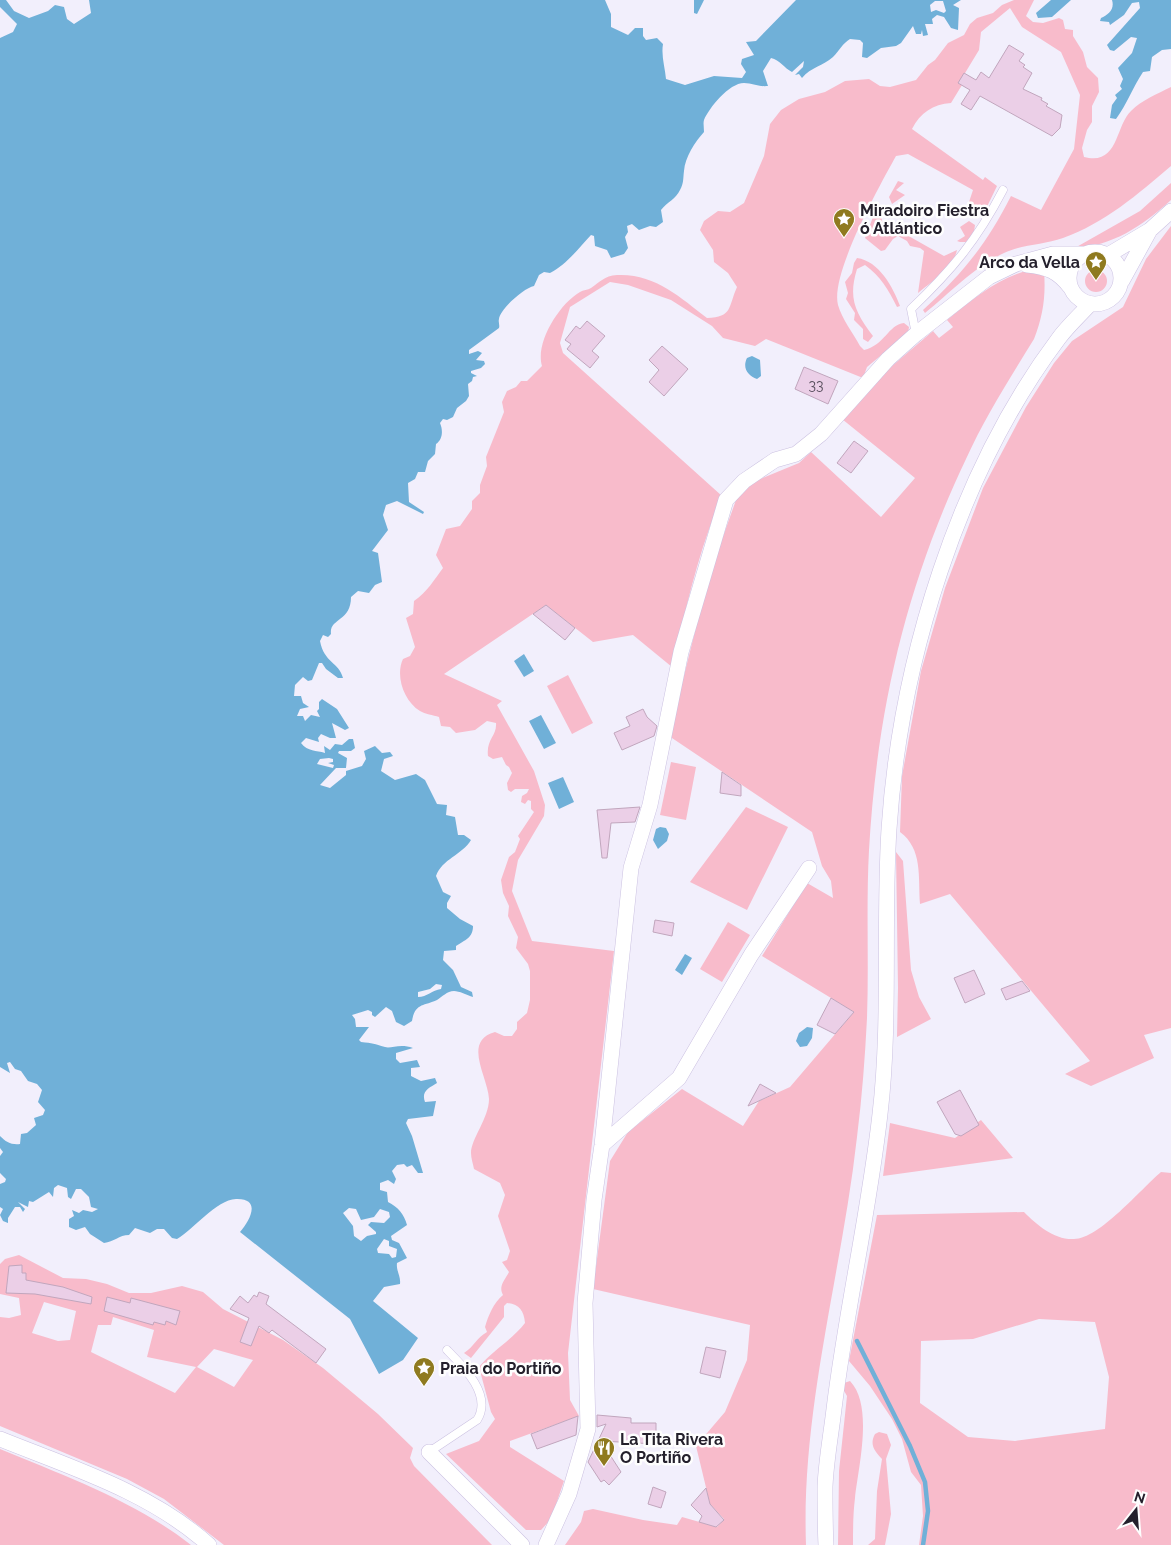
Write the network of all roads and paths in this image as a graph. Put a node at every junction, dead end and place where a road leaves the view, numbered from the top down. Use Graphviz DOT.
graph roads {
  1 [pos="1003,190"];
  2 [pos="1171,211"];
  3 [pos="1150,230"];
  4 [pos="1087,254"];
  5 [pos="1108,255"];
  6 [pos="1016,264"];
  7 [pos="1122,281"];
  8 [pos="1073,292"];
  9 [pos="1090,304"];
  10 [pos="916,334"];
  11 [pos="1061,335"];
  12 [pos="809,868"];
  13 [pos="602,1145"];
  14 [pos="446,1350"];
  15 [pos="0,1439"];
  16 [pos="429,1452"];
  17 [pos="209,1545"];
  18 [pos="522,1545"];
  19 [pos="546,1545"];
  20 [pos="826,1545"];
  1 -- 10 [label="lane"];
  2 -- 3 [label="street"];
  3 -- 5 [label="street"];
  3 -- 7 [label="street"];
  4 -- 5 [label="street"];
  4 -- 6 [label="street"];
  4 -- 8 [label="street"];
  5 -- 7 [label="street"];
  6 -- 8 [label="street"];
  6 -- 10 [label="street"];
  7 -- 9 [label="street"];
  8 -- 9 [label="street"];
  8 -- 11 [label="street"];
  9 -- 11 [label="street"];
  10 -- 13 [label="street"];
  11 -- 20 [label="street"];
  12 -- 13 [label="street"];
  13 -- 19 [label="street"];
  14 -- 16 [label="lane"];
  15 -- 17 [label="street"];
  16 -- 18 [label="street"];
}
